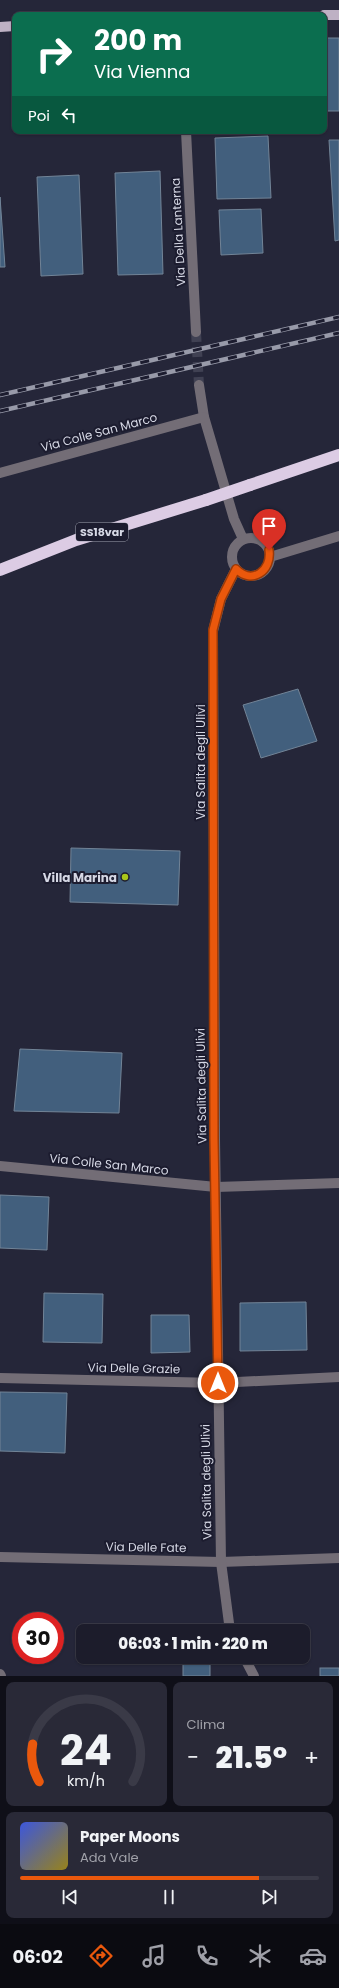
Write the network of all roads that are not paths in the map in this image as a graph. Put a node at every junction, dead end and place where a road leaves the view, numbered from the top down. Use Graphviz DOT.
graph roads {
  1 [pos="327,15"];
  2 [pos="339,15"];
  3 [pos="12,26"];
  4 [pos="0,27"];
  5 [pos="186,134"];
  6 [pos="196,332"];
  7 [pos="199,385"];
  8 [pos="204,417"];
  9 [pos="339,455"];
  10 [pos="0,473"];
  11 [pos="339,536"];
  12 [pos="243,540"];
  13 [pos="270,557"];
  14 [pos="236,569"];
  15 [pos="0,570"];
  16 [pos="0,1166"];
  17 [pos="339,1183"];
  18 [pos="216,1187"];
  19 [pos="339,1377"];
  20 [pos="0,1378"];
  21 [pos="218,1383"];
  22 [pos="0,1557"];
  23 [pos="339,1558"];
  24 [pos="221,1562"];
  25 [pos="229,1624"];
  26 [pos="248,1664"];
  27 [pos="254,1676"];
  1 -- 2 [label="main road"];
  3 -- 4 [label="main road"];
  5 -- 6 [label="street, Via Della Lanterna"];
  7 -- 8 [label="street"];
  8 -- 10 [label="street, Via Colle San Marco"];
  8 -- 12 [label="street"];
  9 -- 15 [label="highway, SS18var, bridge"];
  11 -- 13 [label="street"];
  12 -- 13 [label="street"];
  12 -- 14 [label="street"];
  13 -- 14 [label="street"];
  14 -- 18 [label="street, Via Salita degli Ulivi"];
  16 -- 18 [label="street, Via Colle San Marco"];
  17 -- 18 [label="street, Via Colle San Marco"];
  18 -- 21 [label="street, Via Salita degli Ulivi"];
  19 -- 21 [label="street, Via Delle Grazie"];
  20 -- 21 [label="street, Via Delle Grazie"];
  21 -- 24 [label="street, Via Salita degli Ulivi"];
  22 -- 24 [label="street, Via Delle Fate"];
  23 -- 24 [label="street, Via Delle Fate"];
  24 -- 25 [label="street, Via Salita degli Ulivi"];
  26 -- 27 [label="street"];
}
